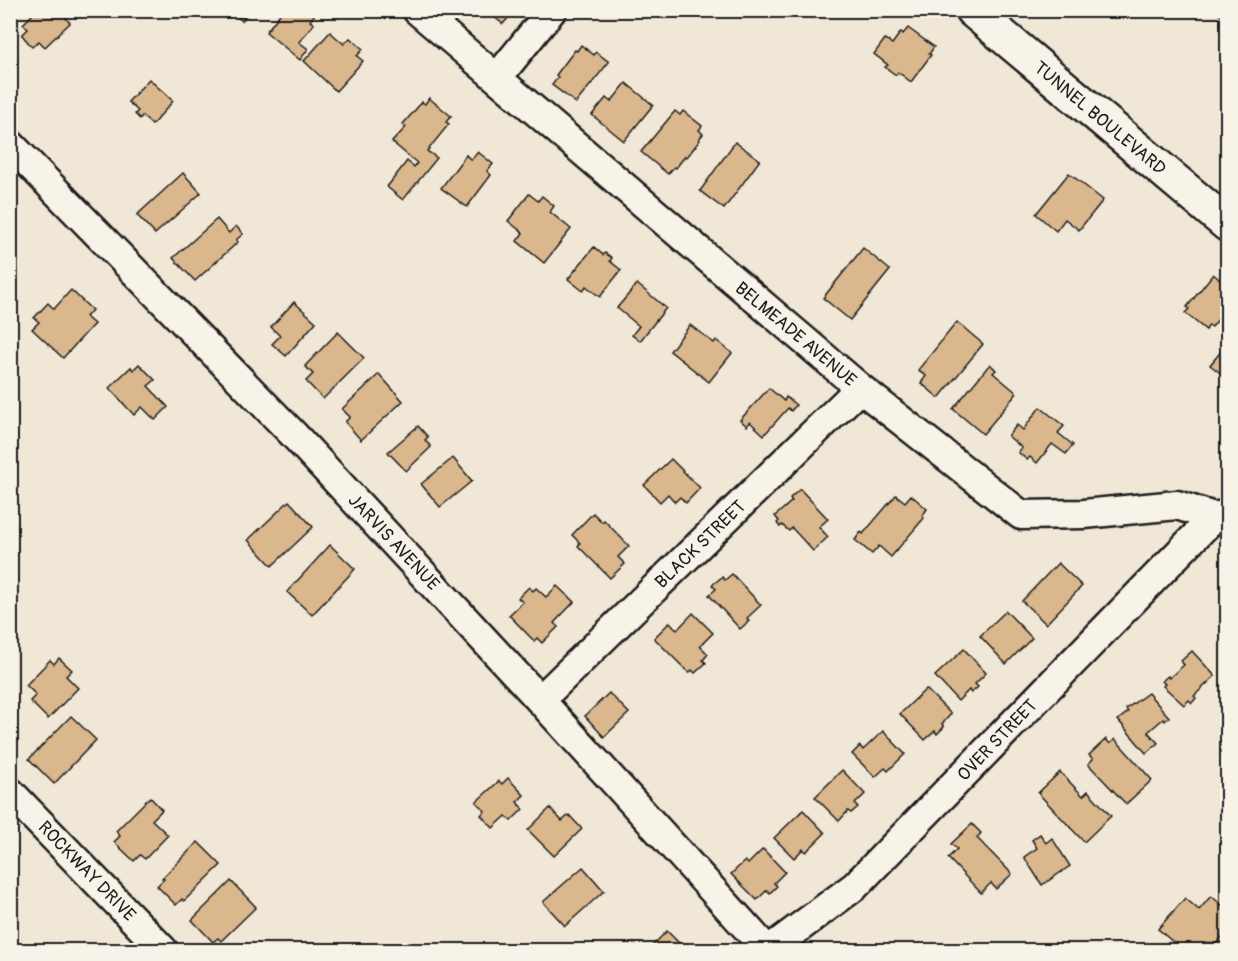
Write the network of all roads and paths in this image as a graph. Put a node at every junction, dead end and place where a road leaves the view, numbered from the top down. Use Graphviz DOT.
graph roads {
  1 [pos="417,10"];
  2 [pos="552,10"];
  3 [pos="972,10"];
  4 [pos="497,78"];
  5 [pos="10,144"];
  6 [pos="1227,225"];
  7 [pos="860,388"];
  8 [pos="1221,515"];
  9 [pos="540,700"];
  10 [pos="10,792"];
  11 [pos="163,951"];
  12 [pos="768,951"];
  1 -- 4 [label="street, BELMEADE AVENUE"];
  2 -- 4 [label="street"];
  3 -- 6 [label="main road, TUNNEL BOULEVARD"];
  4 -- 7 [label="street, BELMEADE AVENUE"];
  5 -- 9 [label="street, JARVIS AVENUE"];
  7 -- 8 [label="street, BELMEADE AVENUE"];
  7 -- 9 [label="street, BLACK STREET"];
  8 -- 12 [label="street, OVER STREET"];
  9 -- 12 [label="street, JARVIS AVENUE"];
  10 -- 11 [label="street, ROCKWAY DRIVE"];
}
